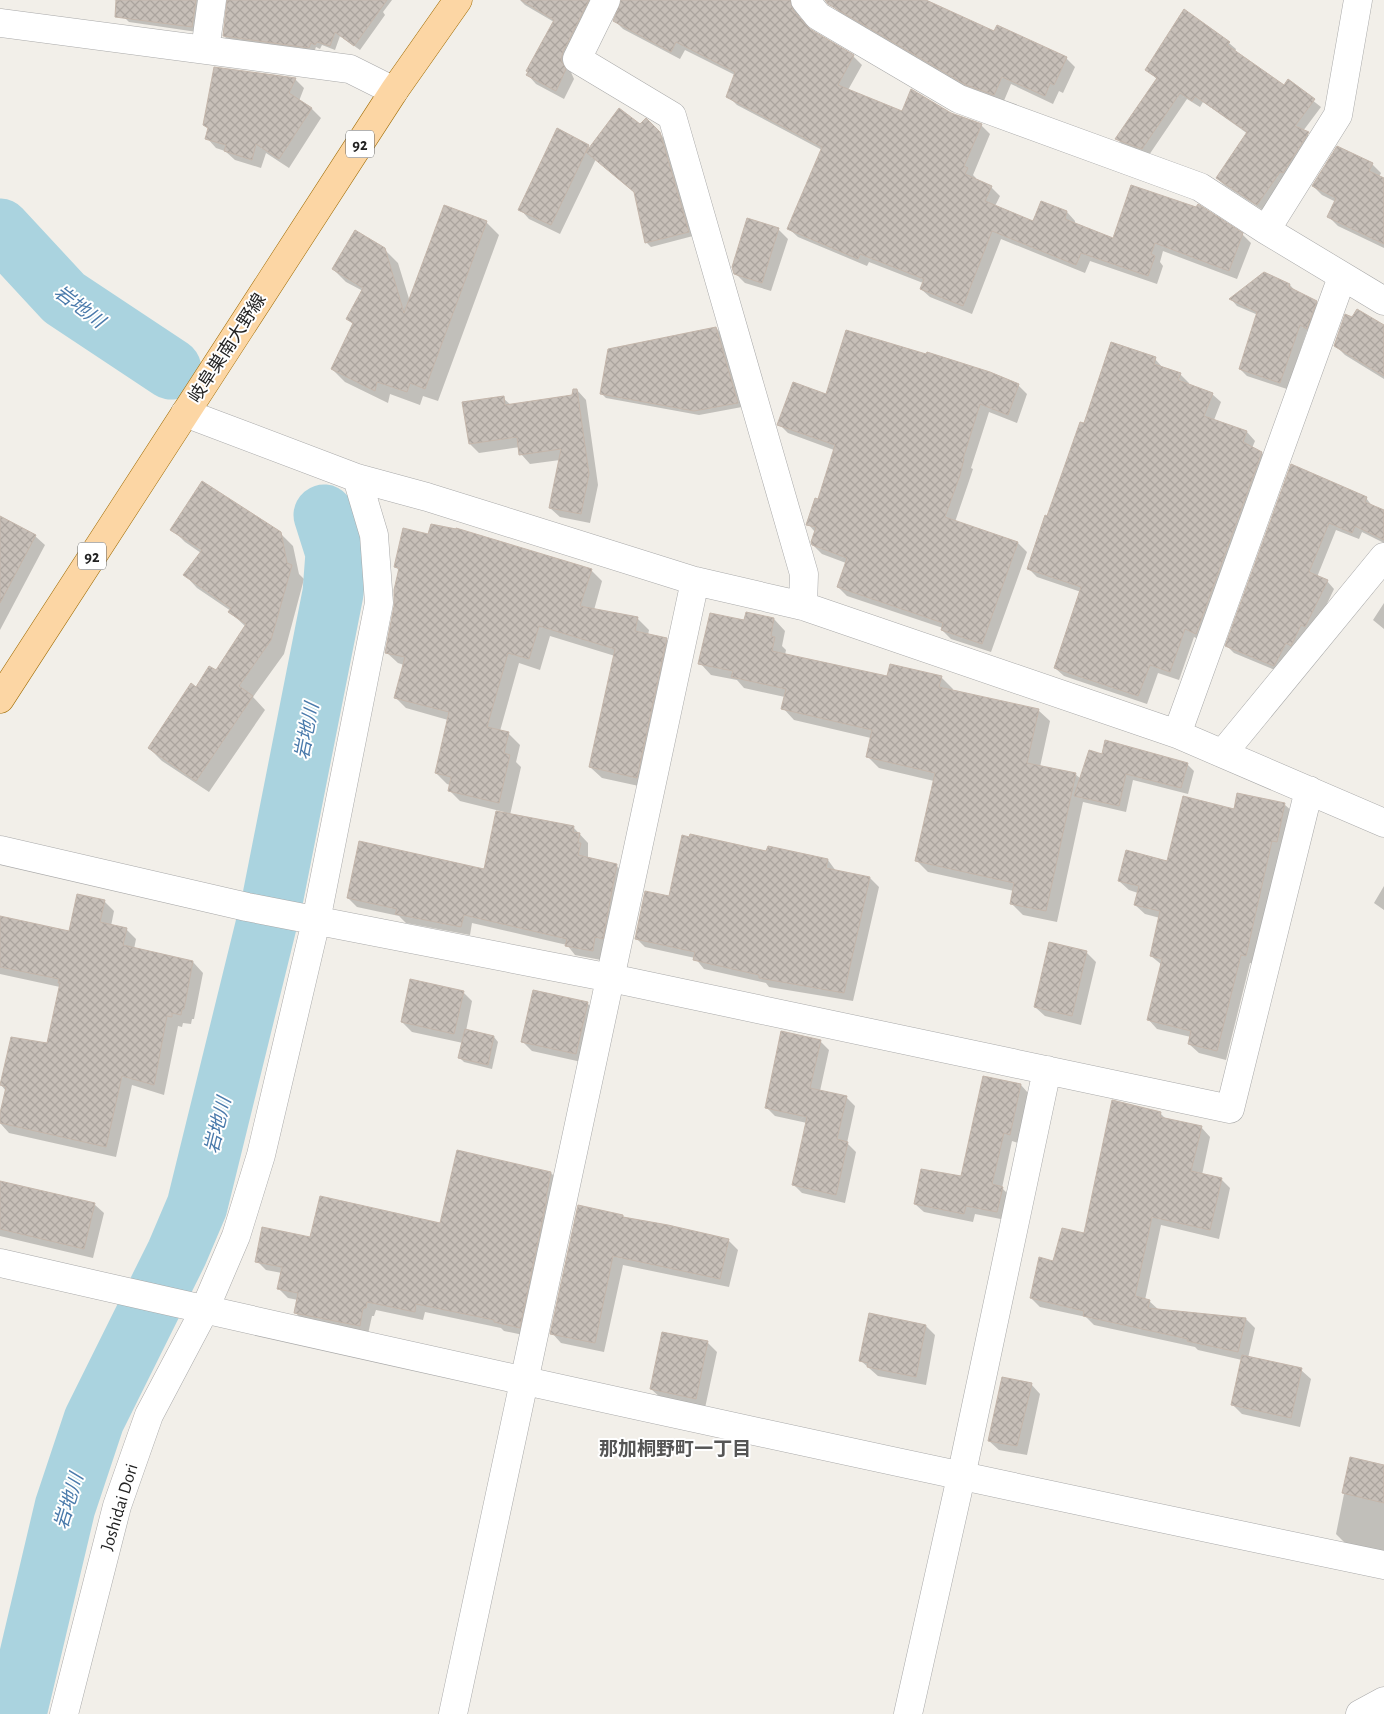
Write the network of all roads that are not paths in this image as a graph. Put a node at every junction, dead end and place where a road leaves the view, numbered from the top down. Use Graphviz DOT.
graph roads {
  1 [pos="212,0"];
  2 [pos="458,0"];
  3 [pos="606,0"];
  4 [pos="805,0"];
  5 [pos="1358,0"];
  6 [pos="0,23"];
  7 [pos="205,50"];
  8 [pos="394,91"];
  9 [pos="1266,230"];
  10 [pos="1342,277"];
  11 [pos="1384,301"];
  12 [pos="185,413"];
  13 [pos="357,478"];
  14 [pos="1384,557"];
  15 [pos="695,581"];
  16 [pos="803,606"];
  17 [pos="0,699"];
  18 [pos="1177,734"];
  19 [pos="1223,753"];
  20 [pos="1309,790"];
  21 [pos="1384,823"];
  22 [pos="0,850"];
  23 [pos="308,919"];
  24 [pos="611,978"];
  25 [pos="1047,1070"];
  26 [pos="0,1263"];
  27 [pos="196,1308"];
  28 [pos="524,1380"];
  29 [pos="961,1477"];
  30 [pos="1384,1565"];
  31 [pos="1384,1700"];
  32 [pos="64,1714"];
  33 [pos="453,1714"];
  34 [pos="908,1714"];
  35 [pos="1360,1714"];
  1 -- 7 [label="street"];
  2 -- 8 [label="main road, 岐阜巣南大野線 / 92"];
  3 -- 16 [label="street"];
  4 -- 9 [label="street"];
  5 -- 9 [label="street"];
  6 -- 7 [label="street"];
  7 -- 8 [label="street"];
  8 -- 12 [label="main road, 岐阜巣南大野線 / 92"];
  9 -- 10 [label="street"];
  10 -- 11 [label="street"];
  10 -- 18 [label="street"];
  12 -- 13 [label="street"];
  12 -- 17 [label="main road, 岐阜巣南大野線 / 92"];
  13 -- 15 [label="street"];
  13 -- 23 [label="street, Joshidai Dori"];
  14 -- 19 [label="street"];
  15 -- 16 [label="street"];
  15 -- 24 [label="street"];
  16 -- 18 [label="street"];
  18 -- 19 [label="street"];
  19 -- 20 [label="street"];
  20 -- 21 [label="street"];
  20 -- 25 [label="street"];
  22 -- 23 [label="street"];
  23 -- 24 [label="street"];
  23 -- 27 [label="street, Joshidai Dori"];
  24 -- 25 [label="street"];
  24 -- 28 [label="street"];
  25 -- 29 [label="street"];
  26 -- 27 [label="street"];
  27 -- 28 [label="street"];
  27 -- 32 [label="street, Joshidai Dori"];
  28 -- 29 [label="street"];
  28 -- 33 [label="street"];
  29 -- 30 [label="street"];
  29 -- 34 [label="street"];
  31 -- 35 [label="street"];
}
